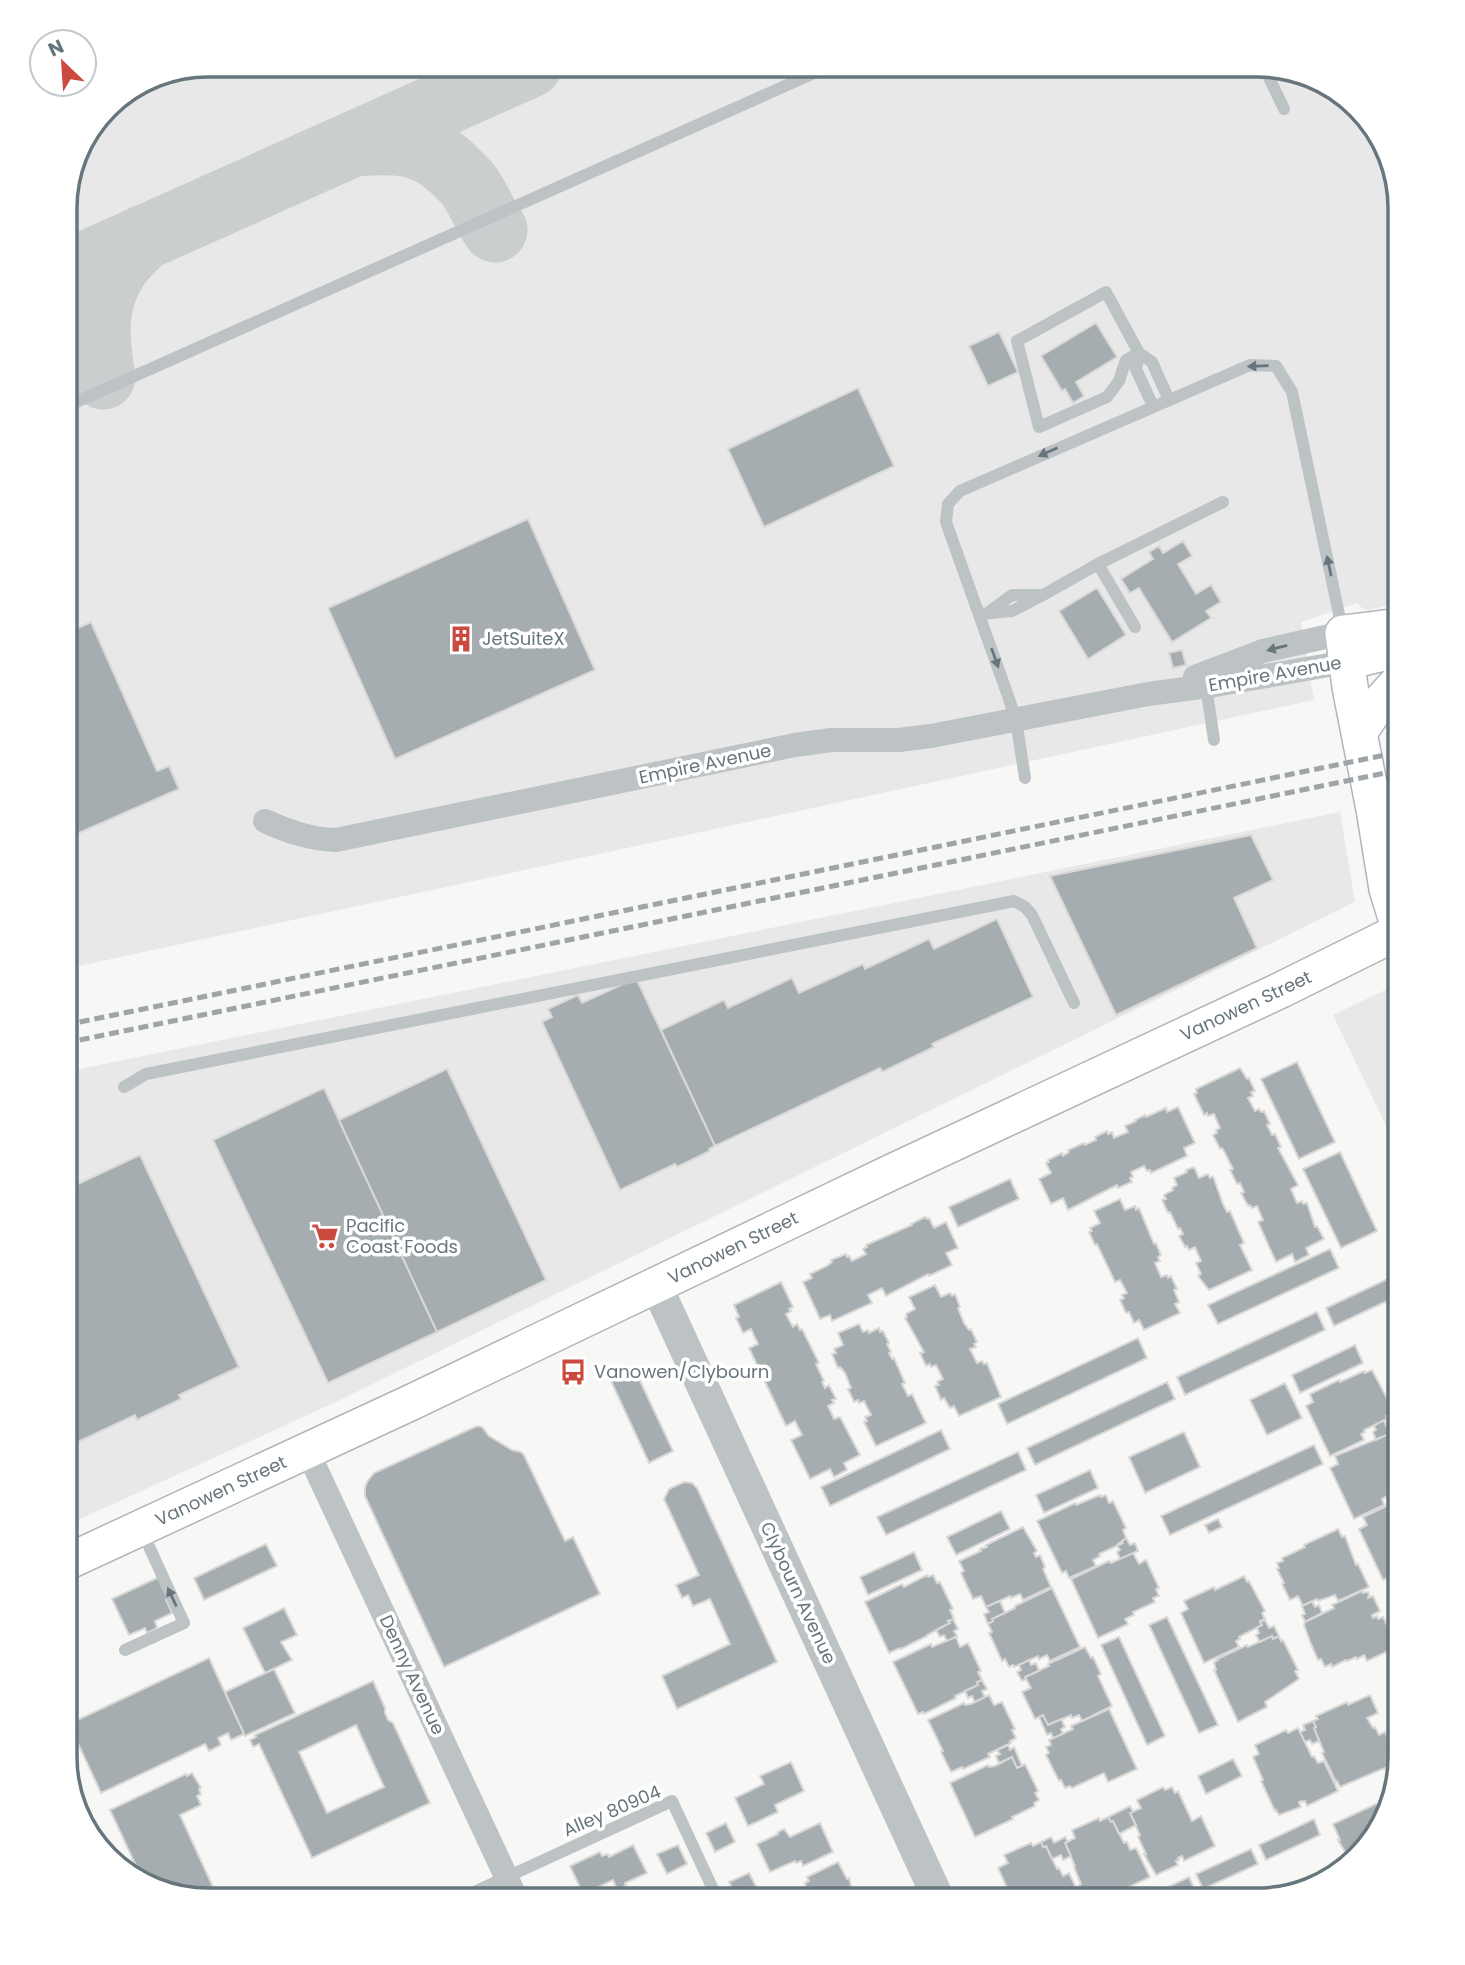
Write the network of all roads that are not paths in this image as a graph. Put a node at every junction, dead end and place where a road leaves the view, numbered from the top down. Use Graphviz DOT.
graph roads {
  1 [pos="805,77"];
  2 [pos="1269,78"];
  3 [pos="1284,109"];
  4 [pos="1139,353"];
  5 [pos="1169,400"];
  6 [pos="77,402"];
  7 [pos="1153,407"];
  8 [pos="1223,502"];
  9 [pos="1098,564"];
  10 [pos="983,613"];
  11 [pos="1135,627"];
  12 [pos="1388,631"];
  13 [pos="1345,647"];
  14 [pos="1388,649"];
  15 [pos="1206,686"];
  16 [pos="1388,693"];
  17 [pos="1148,694"];
  18 [pos="1016,720"];
  19 [pos="1359,733"];
  20 [pos="1214,740"];
  21 [pos="1025,778"];
  22 [pos="265,821"];
  23 [pos="1388,892"];
  24 [pos="1388,937"];
  25 [pos="1074,1003"];
  26 [pos="124,1087"];
  27 [pos="656,1285"];
  28 [pos="307,1450"];
  29 [pos="140,1528"];
  30 [pos="77,1557"];
  31 [pos="125,1650"];
  32 [pos="506,1877"];
  33 [pos="483,1888"];
  34 [pos="511,1888"];
  35 [pos="712,1888"];
  36 [pos="933,1888"];
  1 -- 6 [label="lane"];
  2 -- 3 [label="lane"];
  4 -- 4 [label="lane"];
  4 -- 5 [label="lane"];
  4 -- 7 [label="lane"];
  5 -- 7 [label="lane"];
  13 -- 5 [label="lane, one-way"];
  7 -- 10 [label="lane, one-way"];
  8 -- 9 [label="lane"];
  9 -- 10 [label="lane"];
  9 -- 11 [label="lane"];
  10 -- 18 [label="lane, one-way"];
  12 -- 13 [label="main road, Empire Avenue"];
  13 -- 14 [label="main road, Empire Avenue"];
  13 -- 15 [label="street, Empire Avenue"];
  13 -- 17 [label="street, Empire Avenue, one-way"];
  13 -- 19 [label="main road"];
  15 -- 17 [label="street, Empire Avenue"];
  15 -- 20 [label="lane"];
  16 -- 19 [label="main road"];
  17 -- 18 [label="street, Empire Avenue"];
  18 -- 21 [label="lane"];
  18 -- 22 [label="street, Empire Avenue"];
  19 -- 23 [label="main road"];
  24 -- 27 [label="main road, Vanowen Street"];
  25 -- 26 [label="lane"];
  27 -- 28 [label="main road, Vanowen Street"];
  27 -- 36 [label="street, Clybourn Avenue"];
  28 -- 29 [label="main road, Vanowen Street"];
  28 -- 32 [label="street, Denny Avenue"];
  29 -- 30 [label="main road, Vanowen Street"];
  31 -- 29 [label="lane, one-way"];
  32 -- 33 [label="lane"];
  32 -- 34 [label="street, Denny Avenue"];
  32 -- 35 [label="lane, Alley 80904"];
}
